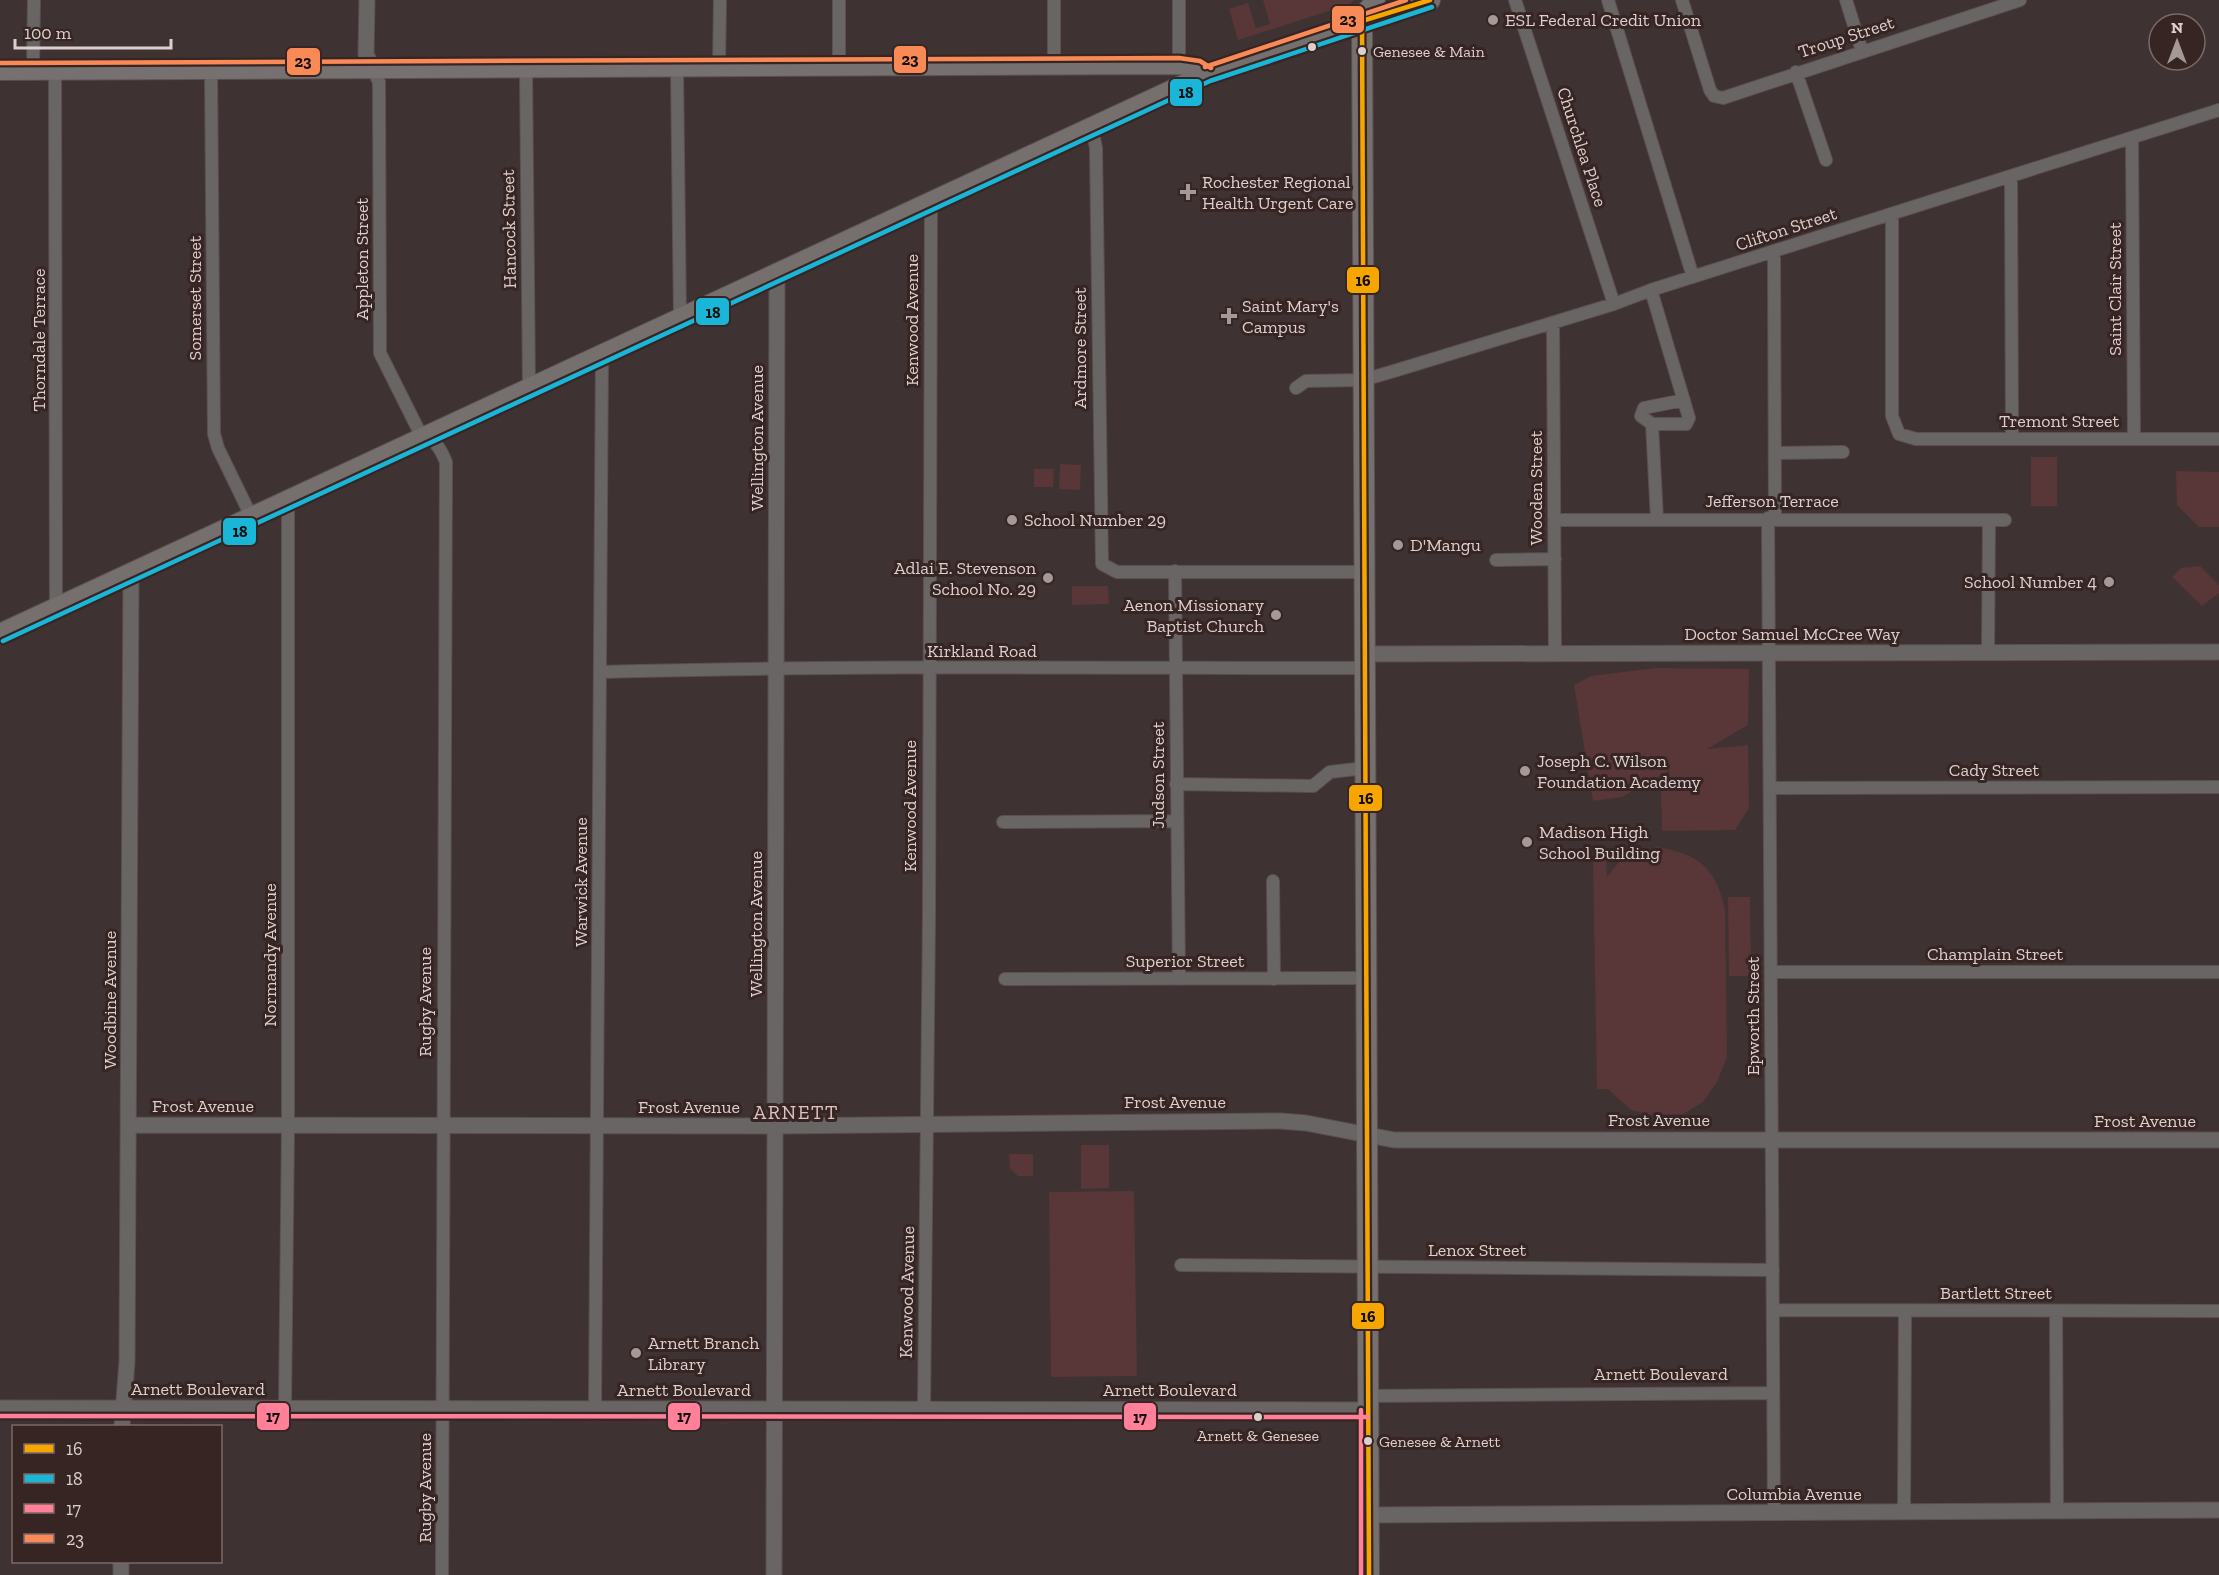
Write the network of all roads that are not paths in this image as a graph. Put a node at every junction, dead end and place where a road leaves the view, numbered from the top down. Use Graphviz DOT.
graph roads {
  1 [pos="34,0"];
  2 [pos="367,0"];
  3 [pos="720,0"];
  4 [pos="839,0"];
  5 [pos="1054,0"];
  6 [pos="1179,0"];
  7 [pos="1376,0"];
  8 [pos="1430,0"];
  9 [pos="1515,0"];
  10 [pos="1608,0"];
  11 [pos="1682,0"];
  12 [pos="1846,0"];
  13 [pos="2020,0"];
  14 [pos="1362,21"];
  15 [pos="1862,51"];
  16 [pos="1179,65"];
  17 [pos="1054,66"];
  18 [pos="719,67"];
  19 [pos="839,67"];
  20 [pos="525,69"];
  21 [pos="677,69"];
  22 [pos="0,70"];
  23 [pos="33,70"];
  24 [pos="55,70"];
  25 [pos="212,70"];
  26 [pos="373,70"];
  27 [pos="1796,72"];
  28 [pos="1207,74"];
  29 [pos="2219,110"];
  30 [pos="1092,128"];
  31 [pos="2132,140"];
  32 [pos="1826,160"];
  33 [pos="2011,177"];
  34 [pos="931,202"];
  35 [pos="1892,214"];
  36 [pos="1774,253"];
  37 [pos="777,273"];
  38 [pos="1694,277"];
  39 [pos="1651,290"];
  40 [pos="1614,304"];
  41 [pos="680,319"];
  42 [pos="1553,323"];
  43 [pos="602,355"];
  44 [pos="1363,380"];
  45 [pos="1296,388"];
  46 [pos="530,389"];
  47 [pos="1684,400"];
  48 [pos="1652,424"];
  49 [pos="428,435"];
  50 [pos="2012,438"];
  51 [pos="2134,439"];
  52 [pos="2219,439"];
  53 [pos="1843,452"];
  54 [pos="1775,453"];
  55 [pos="288,501"];
  56 [pos="252,518"];
  57 [pos="1772,518"];
  58 [pos="1657,519"];
  59 [pos="1555,520"];
  60 [pos="1989,520"];
  61 [pos="2005,520"];
  62 [pos="1555,559"];
  63 [pos="1496,560"];
  64 [pos="1175,572"];
  65 [pos="1364,573"];
  66 [pos="131,574"];
  67 [pos="56,609"];
  68 [pos="0,634"];
  69 [pos="2219,652"];
  70 [pos="1769,653"];
  71 [pos="1988,653"];
  72 [pos="1555,654"];
  73 [pos="1365,661"];
  74 [pos="775,667"];
  75 [pos="1176,668"];
  76 [pos="927,669"];
  77 [pos="600,672"];
  78 [pos="1365,768"];
  79 [pos="1176,784"];
  80 [pos="2219,787"];
  81 [pos="1770,788"];
  82 [pos="1176,821"];
  83 [pos="1003,822"];
  84 [pos="1273,881"];
  85 [pos="1771,972"];
  86 [pos="2219,972"];
  87 [pos="1366,978"];
  88 [pos="1005,979"];
  89 [pos="1179,979"];
  90 [pos="1274,979"];
  91 [pos="927,1123"];
  92 [pos="129,1125"];
  93 [pos="288,1125"];
  94 [pos="442,1125"];
  95 [pos="598,1126"];
  96 [pos="776,1126"];
  97 [pos="1367,1136"];
  98 [pos="1772,1140"];
  99 [pos="2219,1140"];
  100 [pos="1181,1265"];
  101 [pos="1368,1267"];
  102 [pos="1773,1270"];
  103 [pos="1773,1310"];
  104 [pos="1905,1311"];
  105 [pos="2056,1311"];
  106 [pos="2219,1311"];
  107 [pos="1773,1393"];
  108 [pos="1368,1403"];
  109 [pos="0,1408"];
  110 [pos="124,1408"];
  111 [pos="285,1408"];
  112 [pos="443,1409"];
  113 [pos="595,1409"];
  114 [pos="774,1409"];
  115 [pos="924,1409"];
  116 [pos="122,1425"];
  117 [pos="2219,1510"];
  118 [pos="2057,1512"];
  119 [pos="1774,1513"];
  120 [pos="1904,1513"];
  121 [pos="1369,1515"];
  122 [pos="442,1575"];
  123 [pos="774,1575"];
  124 [pos="1369,1575"];
  1 -- 23 [label="street"];
  2 -- 26 [label="street"];
  3 -- 18 [label="street"];
  4 -- 19 [label="street"];
  5 -- 17 [label="street"];
  6 -- 16 [label="street"];
  7 -- 14 [label="main road"];
  8 -- 14 [label="main road"];
  9 -- 40 [label="street, Churchlea Place"];
  10 -- 38 [label="street"];
  11 -- 27 [label="street, Troup Street"];
  12 -- 15 [label="street"];
  13 -- 15 [label="street, Troup Street"];
  14 -- 28 [label="main road"];
  14 -- 44 [label="main road"];
  15 -- 27 [label="street, Troup Street"];
  16 -- 17 [label="main road"];
  16 -- 28 [label="main road"];
  17 -- 19 [label="main road"];
  18 -- 19 [label="main road"];
  18 -- 21 [label="main road"];
  20 -- 21 [label="main road"];
  20 -- 26 [label="main road"];
  20 -- 46 [label="street, Hancock Street"];
  21 -- 41 [label="street"];
  22 -- 23 [label="main road"];
  23 -- 24 [label="main road"];
  24 -- 25 [label="main road"];
  24 -- 67 [label="street, Thorndale Terrace"];
  25 -- 26 [label="main road"];
  25 -- 56 [label="street, Somerset Street"];
  26 -- 49 [label="street, Appleton Street"];
  27 -- 32 [label="street"];
  28 -- 30 [label="main road"];
  29 -- 31 [label="street, Clifton Street"];
  30 -- 34 [label="main road"];
  30 -- 64 [label="street, Ardmore Street"];
  31 -- 33 [label="street, Clifton Street"];
  31 -- 51 [label="street, Saint Clair Street"];
  33 -- 35 [label="street, Clifton Street"];
  33 -- 50 [label="street"];
  34 -- 37 [label="main road"];
  34 -- 76 [label="street, Kenwood Avenue"];
  35 -- 36 [label="street, Clifton Street"];
  35 -- 50 [label="street, Tremont Street"];
  36 -- 38 [label="street, Clifton Street"];
  36 -- 54 [label="street, Epworth Street"];
  37 -- 41 [label="main road"];
  37 -- 74 [label="street, Wellington Avenue"];
  38 -- 39 [label="street, Clifton Street"];
  39 -- 40 [label="street, Clifton Street"];
  39 -- 47 [label="street"];
  40 -- 42 [label="street, Clifton Street"];
  41 -- 43 [label="main road"];
  42 -- 44 [label="street, Clifton Street"];
  42 -- 59 [label="street, Wooden Street"];
  43 -- 46 [label="main road"];
  43 -- 77 [label="street, Warwick Avenue"];
  44 -- 45 [label="street, Clifton Street"];
  44 -- 65 [label="main road"];
  46 -- 49 [label="main road"];
  47 -- 48 [label="street"];
  47 -- 48 [label="street"];
  48 -- 58 [label="street"];
  49 -- 55 [label="main road"];
  49 -- 94 [label="street, Rugby Avenue"];
  50 -- 51 [label="street, Tremont Street"];
  51 -- 52 [label="street, Tremont Street"];
  53 -- 54 [label="street"];
  54 -- 57 [label="street, Epworth Street"];
  55 -- 56 [label="main road"];
  55 -- 93 [label="street, Normandy Avenue"];
  56 -- 66 [label="main road"];
  57 -- 58 [label="street, Jefferson Terrace"];
  57 -- 60 [label="street, Jefferson Terrace"];
  57 -- 70 [label="street, Epworth Street"];
  58 -- 59 [label="street, Jefferson Terrace"];
  59 -- 62 [label="street, Wooden Street"];
  60 -- 61 [label="street, Jefferson Terrace"];
  60 -- 71 [label="street"];
  62 -- 63 [label="street"];
  62 -- 72 [label="street, Wooden Street"];
  64 -- 65 [label="street"];
  64 -- 75 [label="street, Judson Street"];
  65 -- 73 [label="main road"];
  66 -- 67 [label="main road"];
  66 -- 92 [label="street, Woodbine Avenue"];
  67 -- 68 [label="main road"];
  69 -- 71 [label="street, Doctor Samuel McCree Way"];
  70 -- 71 [label="street, Doctor Samuel McCree Way"];
  70 -- 72 [label="street, Doctor Samuel McCree Way"];
  70 -- 81 [label="street, Epworth Street"];
  72 -- 73 [label="street, Doctor Samuel McCree Way"];
  73 -- 75 [label="street, Kirkland Road"];
  73 -- 78 [label="main road"];
  74 -- 76 [label="street, Kirkland Road"];
  74 -- 77 [label="street, Kirkland Road"];
  74 -- 96 [label="street, Wellington Avenue"];
  75 -- 76 [label="street, Kirkland Road"];
  75 -- 79 [label="street, Judson Street"];
  76 -- 91 [label="street, Kenwood Avenue"];
  77 -- 95 [label="street, Warwick Avenue"];
  78 -- 79 [label="street"];
  78 -- 87 [label="main road"];
  79 -- 82 [label="street, Judson Street"];
  80 -- 81 [label="street, Cady Street"];
  81 -- 85 [label="street, Epworth Street"];
  82 -- 83 [label="street"];
  82 -- 89 [label="street, Judson Street"];
  84 -- 90 [label="street"];
  85 -- 86 [label="street, Champlain Street"];
  85 -- 98 [label="street, Epworth Street"];
  87 -- 90 [label="street, Superior Street"];
  87 -- 97 [label="main road"];
  88 -- 89 [label="street, Superior Street"];
  89 -- 90 [label="street, Superior Street"];
  91 -- 96 [label="street, Frost Avenue"];
  91 -- 97 [label="street, Frost Avenue"];
  91 -- 115 [label="street, Kenwood Avenue"];
  92 -- 93 [label="street, Frost Avenue"];
  92 -- 110 [label="street, Woodbine Avenue"];
  93 -- 94 [label="street, Frost Avenue"];
  93 -- 111 [label="street, Normandy Avenue"];
  94 -- 95 [label="street, Frost Avenue"];
  94 -- 112 [label="street, Rugby Avenue"];
  95 -- 96 [label="street, Frost Avenue"];
  95 -- 113 [label="street, Warwick Avenue"];
  96 -- 114 [label="street, Wellington Avenue"];
  97 -- 98 [label="street, Frost Avenue"];
  97 -- 101 [label="main road"];
  98 -- 99 [label="street, Frost Avenue"];
  98 -- 102 [label="street, Epworth Street"];
  100 -- 101 [label="street, Lenox Street"];
  101 -- 102 [label="street, Lenox Street"];
  101 -- 108 [label="main road"];
  102 -- 103 [label="street, Epworth Street"];
  103 -- 104 [label="street, Bartlett Street"];
  103 -- 107 [label="street, Epworth Street"];
  104 -- 105 [label="street, Bartlett Street"];
  104 -- 120 [label="street"];
  105 -- 106 [label="street, Bartlett Street"];
  105 -- 118 [label="street"];
  107 -- 108 [label="street, Arnett Boulevard"];
  107 -- 119 [label="street, Epworth Street"];
  108 -- 115 [label="street, Arnett Boulevard"];
  108 -- 121 [label="main road"];
  109 -- 110 [label="street, Arnett Boulevard"];
  110 -- 111 [label="street, Arnett Boulevard"];
  110 -- 116 [label="street, Woodbine Avenue"];
  111 -- 112 [label="street, Arnett Boulevard"];
  112 -- 113 [label="street, Arnett Boulevard"];
  112 -- 122 [label="street, Rugby Avenue"];
  113 -- 114 [label="street, Arnett Boulevard"];
  114 -- 115 [label="street, Arnett Boulevard"];
  114 -- 123 [label="street, Wellington Avenue"];
  117 -- 118 [label="street, Columbia Avenue"];
  118 -- 120 [label="street, Columbia Avenue"];
  119 -- 120 [label="street, Columbia Avenue"];
  119 -- 121 [label="street, Columbia Avenue"];
  121 -- 124 [label="main road"];
}
